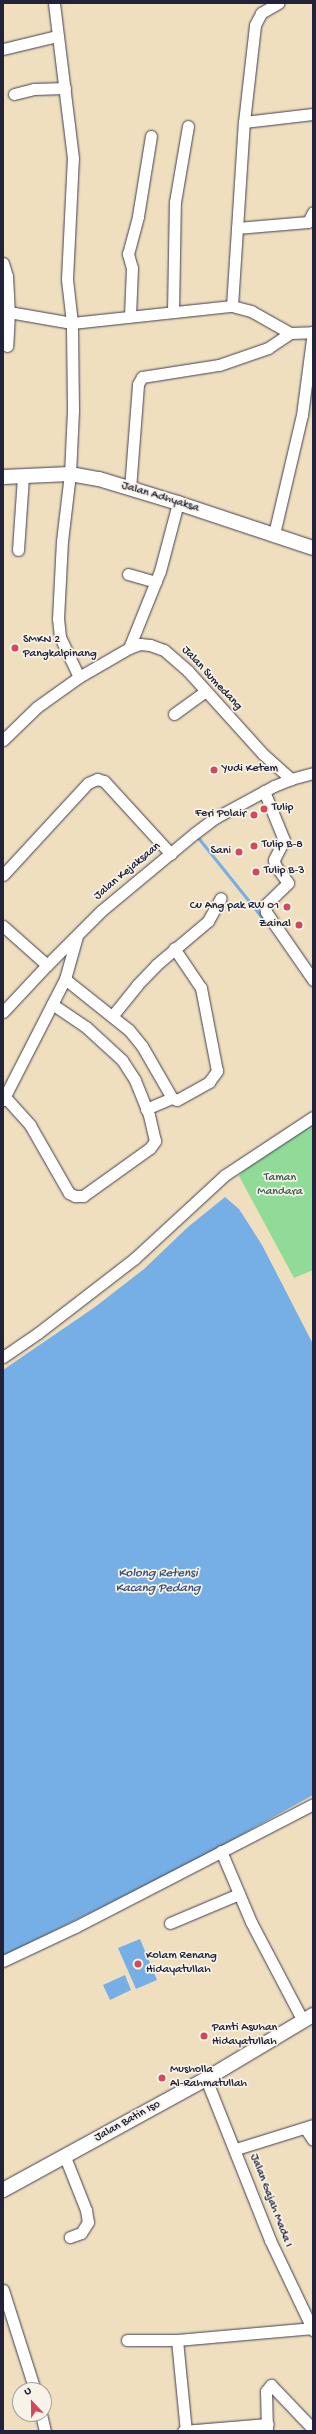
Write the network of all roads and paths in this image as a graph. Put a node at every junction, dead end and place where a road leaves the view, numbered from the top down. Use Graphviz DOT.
graph roads {
  1 [pos="54,3"];
  2 [pos="278,3"];
  3 [pos="57,36"];
  4 [pos="3,49"];
  5 [pos="65,88"];
  6 [pos="14,94"];
  7 [pos="313,114"];
  8 [pos="244,122"];
  9 [pos="188,126"];
  10 [pos="151,136"];
  11 [pos="313,212"];
  12 [pos="237,228"];
  13 [pos="3,263"];
  14 [pos="232,306"];
  15 [pos="6,311"];
  16 [pos="173,312"];
  17 [pos="130,316"];
  18 [pos="72,323"];
  19 [pos="290,332"];
  20 [pos="313,332"];
  21 [pos="7,346"];
  22 [pos="70,474"];
  23 [pos="23,476"];
  24 [pos="3,477"];
  25 [pos="130,489"];
  26 [pos="178,503"];
  27 [pos="274,534"];
  28 [pos="313,548"];
  29 [pos="18,550"];
  30 [pos="128,574"];
  31 [pos="156,582"];
  32 [pos="129,648"];
  33 [pos="78,676"];
  34 [pos="206,691"];
  35 [pos="174,714"];
  36 [pos="3,740"];
  37 [pos="313,773"];
  38 [pos="291,779"];
  39 [pos="264,791"];
  40 [pos="171,854"];
  41 [pos="3,875"];
  42 [pos="221,898"];
  43 [pos="3,926"];
  44 [pos="78,934"];
  45 [pos="174,948"];
  46 [pos="46,965"];
  47 [pos="65,979"];
  48 [pos="313,980"];
  49 [pos="52,1004"];
  50 [pos="3,1012"];
  51 [pos="113,1015"];
  52 [pos="172,1098"];
  53 [pos="4,1099"];
  54 [pos="146,1109"];
  55 [pos="313,1117"];
  56 [pos="3,1357"];
  57 [pos="312,1806"];
  58 [pos="221,1851"];
  59 [pos="239,1894"];
  60 [pos="170,1923"];
  61 [pos="3,1961"];
  62 [pos="308,2018"];
  63 [pos="206,2079"];
  64 [pos="309,2126"];
  65 [pos="313,2140"];
  66 [pos="236,2148"];
  67 [pos="65,2157"];
  68 [pos="3,2190"];
  69 [pos="70,2237"];
  70 [pos="3,2290"];
  71 [pos="313,2329"];
  72 [pos="127,2340"];
  73 [pos="177,2340"];
  74 [pos="32,2382"];
  75 [pos="267,2427"];
  76 [pos="313,2429"];
  77 [pos="185,2431"];
  1 -- 3 [label="street"];
  2 -- 8 [label="street"];
  3 -- 4 [label="street"];
  3 -- 5 [label="street"];
  5 -- 6 [label="street"];
  5 -- 18 [label="street"];
  7 -- 8 [label="street"];
  8 -- 12 [label="street"];
  9 -- 16 [label="street"];
  10 -- 17 [label="street"];
  11 -- 12 [label="street"];
  12 -- 14 [label="street"];
  13 -- 15 [label="street"];
  14 -- 16 [label="street"];
  14 -- 19 [label="street"];
  15 -- 18 [label="street"];
  15 -- 21 [label="street"];
  16 -- 17 [label="street"];
  17 -- 18 [label="street"];
  18 -- 22 [label="street"];
  19 -- 20 [label="street"];
  19 -- 25 [label="street"];
  20 -- 27 [label="street"];
  22 -- 23 [label="street, Jalan Adhyaksa"];
  22 -- 25 [label="street, Jalan Adhyaksa"];
  22 -- 33 [label="street"];
  23 -- 24 [label="street, Jalan Adhyaksa"];
  23 -- 29 [label="street"];
  25 -- 26 [label="street, Jalan Adhyaksa"];
  26 -- 27 [label="street, Jalan Adhyaksa"];
  26 -- 31 [label="street"];
  27 -- 28 [label="street, Jalan Adhyaksa"];
  30 -- 31 [label="street"];
  31 -- 32 [label="street"];
  32 -- 33 [label="street, Jalan Sumedang"];
  32 -- 34 [label="street, Jalan Sumedang"];
  33 -- 36 [label="street, Jalan Sumedang"];
  34 -- 35 [label="street"];
  34 -- 38 [label="street, Jalan Sumedang"];
  37 -- 38 [label="street"];
  38 -- 39 [label="street, Jalan Kejaksaan"];
  39 -- 40 [label="street, Jalan Kejaksaan"];
  39 -- 48 [label="street"];
  40 -- 41 [label="street"];
  40 -- 44 [label="street, Jalan Kejaksaan"];
  42 -- 45 [label="street"];
  43 -- 46 [label="street"];
  44 -- 46 [label="street, Jalan Kejaksaan"];
  44 -- 47 [label="street"];
  45 -- 51 [label="street"];
  45 -- 52 [label="street"];
  46 -- 50 [label="street, Jalan Kejaksaan"];
  47 -- 49 [label="street"];
  47 -- 51 [label="street"];
  49 -- 53 [label="street"];
  49 -- 54 [label="street"];
  51 -- 52 [label="street"];
  52 -- 54 [label="street"];
  53 -- 54 [label="street"];
  55 -- 56 [label="street"];
  57 -- 58 [label="street"];
  58 -- 59 [label="street"];
  58 -- 61 [label="street"];
  59 -- 60 [label="street"];
  59 -- 62 [label="street"];
  62 -- 63 [label="street, Jalan Batin Iso"];
  63 -- 66 [label="street, Jalan Gajah Mada I"];
  63 -- 67 [label="street, Jalan Batin Iso"];
  64 -- 65 [label="street"];
  64 -- 66 [label="street"];
  66 -- 71 [label="street, Jalan Gajah Mada I"];
  67 -- 68 [label="street, Jalan Batin Iso"];
  67 -- 69 [label="street"];
  70 -- 74 [label="street"];
  71 -- 73 [label="street"];
  72 -- 73 [label="street"];
  73 -- 77 [label="street"];
  75 -- 76 [label="street"];
  75 -- 77 [label="street"];
}
